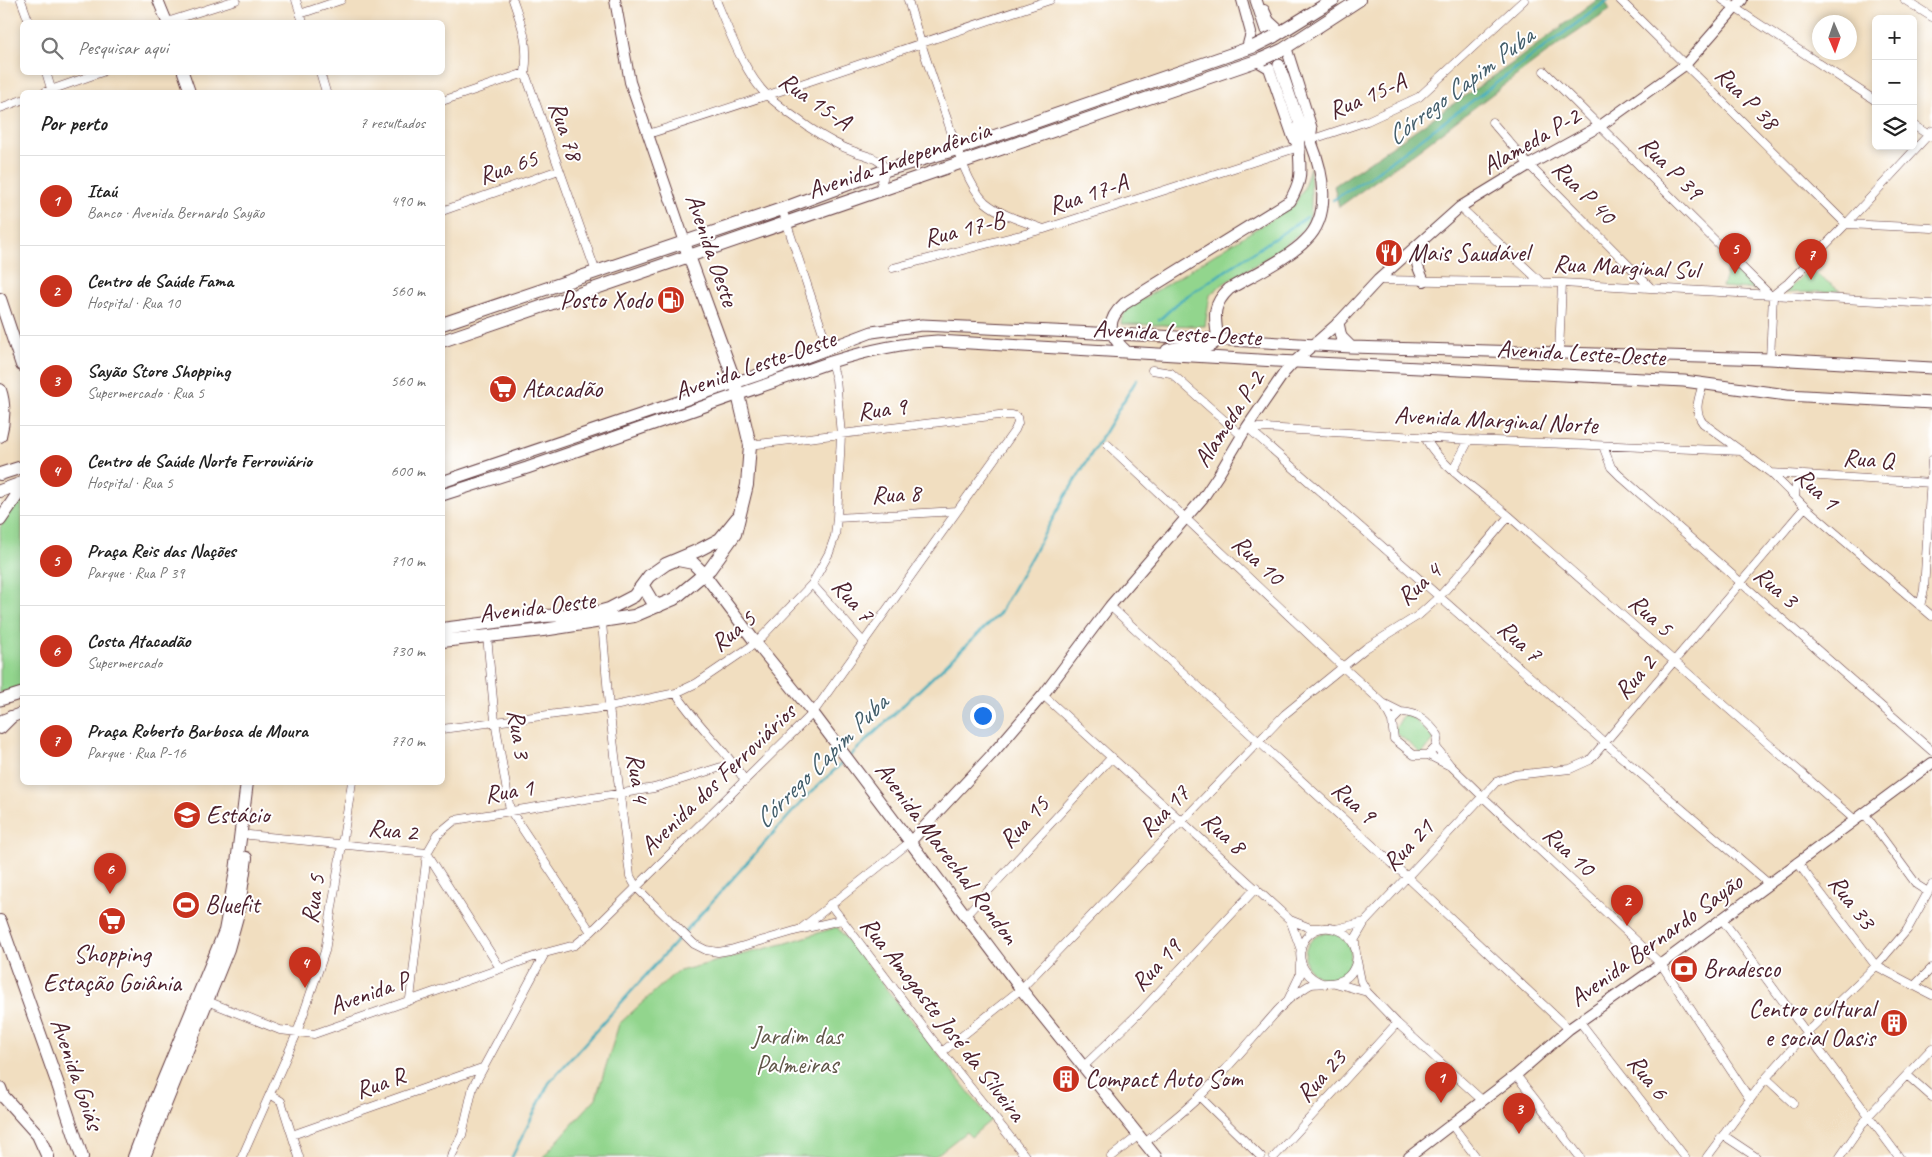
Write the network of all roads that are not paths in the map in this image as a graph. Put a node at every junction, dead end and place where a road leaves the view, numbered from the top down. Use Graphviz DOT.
graph roads {
  1 [pos="21,0"];
  2 [pos="158,0"];
  3 [pos="236,0"];
  4 [pos="296,0"];
  5 [pos="341,0"];
  6 [pos="512,0"];
  7 [pos="615,0"];
  8 [pos="716,0"];
  9 [pos="908,0"];
  10 [pos="1050,0"];
  11 [pos="1242,0"];
  12 [pos="1256,0"];
  13 [pos="1261,0"];
  14 [pos="1333,0"];
  15 [pos="1359,0"];
  16 [pos="1524,0"];
  17 [pos="1723,0"];
  18 [pos="1742,0"];
  19 [pos="1905,0"];
  20 [pos="1622,2"];
  21 [pos="1735,10"];
  22 [pos="1932,17"];
  23 [pos="302,18"];
  24 [pos="28,20"];
  25 [pos="166,20"];
  26 [pos="173,20"];
  27 [pos="1273,33"];
  28 [pos="920,42"];
  29 [pos="1251,47"];
  30 [pos="1284,48"];
  31 [pos="1259,60"];
  32 [pos="1280,65"];
  33 [pos="1685,65"];
  34 [pos="1544,71"];
  35 [pos="525,73"];
  36 [pos="46,75"];
  37 [pos="94,75"];
  38 [pos="184,75"];
  39 [pos="321,75"];
  40 [pos="49,90"];
  41 [pos="54,90"];
  42 [pos="189,90"];
  43 [pos="325,90"];
  44 [pos="768,96"];
  45 [pos="1872,98"];
  46 [pos="445,100"];
  47 [pos="1098,100"];
  48 [pos="20,101"];
  49 [pos="0,108"];
  50 [pos="1103,114"];
  51 [pos="1299,120"];
  52 [pos="1492,122"];
  53 [pos="1600,126"];
  54 [pos="1917,127"];
  55 [pos="648,134"];
  56 [pos="1931,134"];
  57 [pos="1310,140"];
  58 [pos="1299,147"];
  59 [pos="957,149"];
  60 [pos="963,163"];
  61 [pos="1529,165"];
  62 [pos="559,170"];
  63 [pos="886,170"];
  64 [pos="879,190"];
  65 [pos="1460,207"];
  66 [pos="782,209"];
  67 [pos="445,210"];
  68 [pos="787,222"];
  69 [pos="1846,224"];
  70 [pos="1932,228"];
  71 [pos="1044,229"];
  72 [pos="685,242"];
  73 [pos="1420,242"];
  74 [pos="689,256"];
  75 [pos="893,268"];
  76 [pos="596,272"];
  77 [pos="1378,280"];
  78 [pos="1424,281"];
  79 [pos="1542,283"];
  80 [pos="1562,283"];
  81 [pos="1651,288"];
  82 [pos="1771,294"];
  83 [pos="0,299"];
  84 [pos="1932,304"];
  85 [pos="445,323"];
  86 [pos="1338,323"];
  87 [pos="1112,334"];
  88 [pos="445,340"];
  89 [pos="1218,340"];
  90 [pos="1313,345"];
  91 [pos="1351,347"];
  92 [pos="828,348"];
  93 [pos="1127,352"];
  94 [pos="1159,354"];
  95 [pos="1559,354"];
  96 [pos="20,359"];
  97 [pos="1770,359"];
  98 [pos="831,362"];
  99 [pos="1294,362"];
  100 [pos="1932,368"];
  101 [pos="1152,370"];
  102 [pos="735,382"];
  103 [pos="1703,384"];
  104 [pos="0,390"];
  105 [pos="738,395"];
  106 [pos="1932,403"];
  107 [pos="2,413"];
  108 [pos="1018,417"];
  109 [pos="1244,431"];
  110 [pos="841,434"];
  111 [pos="0,436"];
  112 [pos="1425,437"];
  113 [pos="1469,440"];
  114 [pos="750,445"];
  115 [pos="1108,445"];
  116 [pos="1603,446"];
  117 [pos="1742,451"];
  118 [pos="1932,460"];
  119 [pos="20,468"];
  120 [pos="1453,470"];
  121 [pos="1771,473"];
  122 [pos="0,474"];
  123 [pos="1803,475"];
  124 [pos="445,481"];
  125 [pos="1932,483"];
  126 [pos="20,484"];
  127 [pos="0,491"];
  128 [pos="20,491"];
  129 [pos="445,494"];
  130 [pos="1795,496"];
  131 [pos="1806,507"];
  132 [pos="957,510"];
  133 [pos="738,516"];
  134 [pos="1509,516"];
  135 [pos="837,518"];
  136 [pos="1185,518"];
  137 [pos="0,520"];
  138 [pos="678,560"];
  139 [pos="704,574"];
  140 [pos="1741,583"];
  141 [pos="812,584"];
  142 [pos="643,586"];
  143 [pos="1440,596"];
  144 [pos="659,606"];
  145 [pos="1110,606"];
  146 [pos="1920,606"];
  147 [pos="1932,616"];
  148 [pos="602,622"];
  149 [pos="445,627"];
  150 [pos="488,636"];
  151 [pos="445,641"];
  152 [pos="756,643"];
  153 [pos="864,643"];
  154 [pos="1674,662"];
  155 [pos="1343,667"];
  156 [pos="676,693"];
  157 [pos="20,694"];
  158 [pos="1043,695"];
  159 [pos="0,700"];
  160 [pos="1383,703"];
  161 [pos="609,707"];
  162 [pos="1401,712"];
  163 [pos="814,713"];
  164 [pos="11,717"];
  165 [pos="495,721"];
  166 [pos="1392,721"];
  167 [pos="0,728"];
  168 [pos="445,728"];
  169 [pos="1257,742"];
  170 [pos="1605,743"];
  171 [pos="1436,747"];
  172 [pos="1932,751"];
  173 [pos="1428,755"];
  174 [pos="1112,758"];
  175 [pos="734,763"];
  176 [pos="1932,763"];
  177 [pos="1450,765"];
  178 [pos="745,781"];
  179 [pos="248,785"];
  180 [pos="256,785"];
  181 [pos="352,785"];
  182 [pos="620,794"];
  183 [pos="1482,797"];
  184 [pos="510,810"];
  185 [pos="1864,813"];
  186 [pos="1854,820"];
  187 [pos="1182,822"];
  188 [pos="249,835"];
  189 [pos="910,842"];
  190 [pos="342,844"];
  191 [pos="427,853"];
  192 [pos="1797,862"];
  193 [pos="1406,876"];
  194 [pos="1768,884"];
  195 [pos="636,887"];
  196 [pos="1256,888"];
  197 [pos="1930,888"];
  198 [pos="830,904"];
  199 [pos="966,914"];
  200 [pos="1721,918"];
  201 [pos="841,920"];
  202 [pos="1290,920"];
  203 [pos="0,921"];
  204 [pos="1365,922"];
  205 [pos="1326,928"];
  206 [pos="1336,929"];
  207 [pos="798,930"];
  208 [pos="591,932"];
  209 [pos="1355,947"];
  210 [pos="1301,950"];
  211 [pos="545,953"];
  212 [pos="1357,956"];
  213 [pos="1300,960"];
  214 [pos="1661,964"];
  215 [pos="1876,966"];
  216 [pos="500,968"];
  217 [pos="1932,968"];
  218 [pos="1335,983"];
  219 [pos="1325,984"];
  220 [pos="1914,986"];
  221 [pos="1021,989"];
  222 [pos="1367,992"];
  223 [pos="1932,995"];
  224 [pos="410,999"];
  225 [pos="1287,1000"];
  226 [pos="207,1001"];
  227 [pos="1580,1022"];
  228 [pos="1397,1023"];
  229 [pos="1570,1029"];
  230 [pos="1807,1032"];
  231 [pos="297,1033"];
  232 [pos="1932,1048"];
  233 [pos="942,1052"];
  234 [pos="1084,1066"];
  235 [pos="482,1068"];
  236 [pos="1516,1075"];
  237 [pos="1907,1075"];
  238 [pos="1766,1078"];
  239 [pos="0,1088"];
  240 [pos="270,1094"];
  241 [pos="1200,1097"];
  242 [pos="1932,1097"];
  243 [pos="1749,1098"];
  244 [pos="1483,1101"];
  245 [pos="1793,1103"];
  246 [pos="1869,1115"];
  247 [pos="1452,1125"];
  248 [pos="292,1135"];
  249 [pos="1723,1135"];
  250 [pos="1142,1139"];
  251 [pos="48,1157"];
  252 [pos="82,1157"];
  253 [pos="134,1157"];
  254 [pos="144,1157"];
  255 [pos="242,1157"];
  256 [pos="300,1157"];
  257 [pos="451,1157"];
  258 [pos="1026,1157"];
  259 [pos="1111,1157"];
  260 [pos="1156,1157"];
  261 [pos="1261,1157"];
  262 [pos="1274,1157"];
  263 [pos="1409,1157"];
  264 [pos="1476,1157"];
  265 [pos="1580,1157"];
  266 [pos="1685,1157"];
  267 [pos="1707,1157"];
  268 [pos="1756,1157"];
  269 [pos="1840,1157"];
  270 [pos="1899,1157"];
  1 -- 24 [label="street"];
  2 -- 25 [label="street"];
  3 -- 26 [label="street"];
  4 -- 23 [label="street"];
  5 -- 23 [label="street"];
  6 -- 35 [label="street, Rua 78"];
  7 -- 55 [label="street, Avenida Oeste"];
  8 -- 44 [label="street, Rua 15-A"];
  9 -- 28 [label="street, Rua 17-A"];
  10 -- 28 [label="street"];
  11 -- 29 [label="street"];
  12 -- 27 [label="main road"];
  13 -- 27 [label="street"];
  14 -- 27 [label="main road, Avenida Independência"];
  15 -- 30 [label="main road, Avenida Independência"];
  16 -- 57 [label="street, Rua 15-A"];
  17 -- 21 [label="street"];
  18 -- 21 [label="street, Alameda P-2"];
  19 -- 22 [label="street"];
  20 -- 33 [label="street, Rua P 38"];
  21 -- 33 [label="street, Alameda P-2"];
  21 -- 45 [label="street"];
  27 -- 29 [label="main road, Avenida Independência, bridge"];
  28 -- 44 [label="street"];
  28 -- 59 [label="street, Rua 17-A"];
  29 -- 47 [label="main road, Avenida Independência"];
  30 -- 31 [label="main road, Avenida Independência, bridge"];
  30 -- 57 [label="street"];
  31 -- 50 [label="main road, Avenida Independência"];
  31 -- 58 [label="street"];
  32 -- 51 [label="main road"];
  33 -- 53 [label="street, Alameda P-2"];
  33 -- 69 [label="street, Rua P 38"];
  34 -- 53 [label="street, Rua P 39"];
  35 -- 46 [label="street"];
  35 -- 62 [label="street, Rua 78"];
  36 -- 40 [label="street"];
  37 -- 41 [label="street"];
  38 -- 42 [label="street"];
  39 -- 43 [label="street"];
  44 -- 55 [label="street"];
  44 -- 63 [label="street, Rua 15-A"];
  47 -- 50 [label="main road"];
  47 -- 59 [label="main road, Avenida Independência"];
  48 -- 49 [label="street"];
  50 -- 60 [label="main road, Avenida Independência"];
  51 -- 57 [label="main road"];
  51 -- 58 [label="main road"];
  52 -- 61 [label="street, Rua P 40"];
  53 -- 61 [label="street, Alameda P-2"];
  53 -- 82 [label="street, Rua P 39"];
  54 -- 56 [label="street"];
  55 -- 72 [label="street, Avenida Oeste"];
  56 -- 69 [label="street"];
  57 -- 89 [label="main road"];
  58 -- 71 [label="street, Rua 17-A"];
  58 -- 87 [label="main road"];
  59 -- 60 [label="street, Rua 17-A"];
  59 -- 63 [label="main road, Avenida Independência"];
  60 -- 64 [label="main road, Avenida Independência"];
  60 -- 71 [label="street, Rua 17-A"];
  61 -- 65 [label="street, Alameda P-2"];
  61 -- 81 [label="street, Rua P 40"];
  62 -- 67 [label="street, Rua 65"];
  62 -- 76 [label="street, Rua 78"];
  63 -- 64 [label="street"];
  63 -- 66 [label="main road, Avenida Independência"];
  64 -- 68 [label="main road, Avenida Independência"];
  65 -- 73 [label="street, Alameda P-2"];
  65 -- 79 [label="street"];
  66 -- 68 [label="street"];
  66 -- 72 [label="main road, Avenida Independência"];
  68 -- 74 [label="main road, Avenida Independência"];
  68 -- 92 [label="street"];
  69 -- 70 [label="street"];
  69 -- 82 [label="street"];
  71 -- 75 [label="street, Rua 17-B"];
  72 -- 74 [label="main road, Avenida Oeste"];
  72 -- 76 [label="main road, Avenida Independência"];
  73 -- 77 [label="street, Alameda P-2"];
  73 -- 78 [label="street"];
  74 -- 88 [label="main road, Avenida Independência"];
  74 -- 102 [label="main road, Avenida Oeste"];
  76 -- 85 [label="main road, Avenida Independência"];
  77 -- 78 [label="street, Rua Marginal Sul"];
  77 -- 86 [label="street, Alameda P-2"];
  78 -- 79 [label="street, Rua Marginal Sul"];
  79 -- 80 [label="street, Rua Marginal Sul"];
  80 -- 81 [label="street, Rua Marginal Sul"];
  80 -- 95 [label="street"];
  81 -- 82 [label="street, Rua Marginal Sul"];
  82 -- 84 [label="street, Rua Marginal Sul"];
  82 -- 97 [label="street"];
  83 -- 96 [label="main road"];
  86 -- 90 [label="street, Alameda P-2"];
  86 -- 91 [label="main road"];
  87 -- 89 [label="main road, Avenida Leste-Oeste"];
  87 -- 92 [label="main road, Avenida Leste-Oeste"];
  87 -- 93 [label="main road"];
  89 -- 90 [label="main road, Avenida Leste-Oeste"];
  89 -- 94 [label="main road"];
  90 -- 91 [label="main road, Avenida Leste-Oeste"];
  90 -- 99 [label="street, Alameda P-2"];
  91 -- 95 [label="main road, Avenida Leste-Oeste"];
  92 -- 102 [label="main road, Avenida Leste-Oeste"];
  93 -- 94 [label="main road, Avenida Leste-Oeste"];
  93 -- 98 [label="main road, Avenida Leste-Oeste"];
  94 -- 99 [label="main road, Avenida Leste-Oeste"];
  95 -- 97 [label="main road, Avenida Leste-Oeste"];
  97 -- 100 [label="main road, Avenida Leste-Oeste"];
  98 -- 105 [label="main road, Avenida Leste-Oeste"];
  98 -- 110 [label="street, Rua 5"];
  99 -- 103 [label="main road, Avenida Leste-Oeste"];
  99 -- 109 [label="street, Alameda P-2"];
  101 -- 109 [label="street, Rua 7"];
  102 -- 105 [label="main road, Avenida Oeste"];
  102 -- 124 [label="main road, Avenida Leste-Oeste"];
  103 -- 106 [label="main road, Avenida Leste-Oeste"];
  103 -- 117 [label="street, Rua 1"];
  104 -- 107 [label="main road"];
  105 -- 114 [label="main road, Avenida Oeste"];
  105 -- 129 [label="main road, Avenida Leste-Oeste"];
  107 -- 111 [label="main road"];
  108 -- 110 [label="street, Rua 9"];
  108 -- 132 [label="street, Avenida dos Ferroviários"];
  109 -- 112 [label="street, Avenida Marginal Norte"];
  109 -- 136 [label="street, Alameda P-2"];
  109 -- 143 [label="street, Rua 7"];
  110 -- 114 [label="street, Rua 9"];
  110 -- 135 [label="street, Rua 5"];
  112 -- 113 [label="street, Avenida Marginal Norte"];
  112 -- 120 [label="street, Rua 5"];
  113 -- 116 [label="street, Avenida Marginal Norte"];
  113 -- 120 [label="street"];
  114 -- 133 [label="main road, Avenida Oeste"];
  115 -- 136 [label="street, Rua 10"];
  116 -- 117 [label="street, Avenida Marginal Norte"];
  116 -- 140 [label="street, Rua 3"];
  117 -- 121 [label="street, Rua 1"];
  118 -- 125 [label="street"];
  119 -- 122 [label="main road"];
  120 -- 134 [label="street, Rua 5"];
  121 -- 123 [label="street, Rua Q"];
  121 -- 130 [label="street, Rua 1"];
  123 -- 125 [label="street, Rua Q"];
  123 -- 130 [label="street"];
  125 -- 146 [label="street"];
  126 -- 127 [label="main road"];
  128 -- 137 [label="main road"];
  130 -- 131 [label="street, Rua 1"];
  131 -- 140 [label="street, Rua 2"];
  131 -- 146 [label="street, Rua 1"];
  132 -- 135 [label="street, Rua 8"];
  132 -- 153 [label="street, Avenida dos Ferroviários"];
  133 -- 138 [label="main road, Avenida Oeste"];
  133 -- 139 [label="main road, Avenida Oeste"];
  134 -- 143 [label="street, Rua 4"];
  134 -- 154 [label="street, Rua 5"];
  135 -- 141 [label="street, Rua 5"];
  136 -- 145 [label="street, Alameda P-2"];
  136 -- 155 [label="street, Rua 10"];
  138 -- 139 [label="main road"];
  138 -- 142 [label="main road, Avenida Oeste"];
  139 -- 144 [label="main road, Avenida Oeste"];
  139 -- 152 [label="main road, Avenida Marechal Rondon"];
  140 -- 154 [label="street, Rua 2"];
  140 -- 172 [label="street, Rua 3"];
  141 -- 152 [label="street, Rua 5"];
  141 -- 153 [label="street, Rua 7"];
  142 -- 144 [label="main road"];
  142 -- 149 [label="main road, Avenida Oeste"];
  143 -- 155 [label="street, Rua 4"];
  143 -- 170 [label="street, Rua 7"];
  144 -- 148 [label="main road, Avenida Oeste"];
  145 -- 158 [label="street, Alameda P-2"];
  145 -- 169 [label="street, Rua 9"];
  146 -- 147 [label="street, Rua 1"];
  148 -- 150 [label="main road, Avenida Oeste"];
  148 -- 161 [label="street, Rua 4"];
  150 -- 151 [label="main road, Avenida Oeste"];
  150 -- 165 [label="street, Rua 3"];
  152 -- 156 [label="street, Rua 5"];
  152 -- 163 [label="main road, Avenida Marechal Rondon"];
  153 -- 163 [label="street, Avenida dos Ferroviários"];
  154 -- 170 [label="street, Rua 2"];
  154 -- 186 [label="street, Rua 5"];
  155 -- 160 [label="street, Rua 10"];
  155 -- 169 [label="street, Rua 17"];
  156 -- 161 [label="street, Rua 5"];
  156 -- 175 [label="street"];
  157 -- 159 [label="main road"];
  158 -- 174 [label="street, Rua 8"];
  158 -- 189 [label="street, Alameda P-2"];
  160 -- 162 [label="street, Rua 10"];
  160 -- 166 [label="street, Rua 10"];
  161 -- 165 [label="street, Rua 5"];
  161 -- 182 [label="street, Rua 4"];
  162 -- 166 [label="street"];
  162 -- 171 [label="street"];
  163 -- 178 [label="street, Avenida dos Ferroviários"];
  163 -- 189 [label="main road, Avenida Marechal Rondon"];
  164 -- 167 [label="main road"];
  165 -- 168 [label="street, Rua 5"];
  165 -- 184 [label="street, Rua 3"];
  166 -- 173 [label="street"];
  169 -- 187 [label="street, Rua 17"];
  169 -- 193 [label="street, Rua 9"];
  170 -- 183 [label="street, Rua 2"];
  170 -- 194 [label="street, Rua 7"];
  171 -- 173 [label="street"];
  171 -- 177 [label="street, Rua 10"];
  173 -- 177 [label="street, Rua 10"];
  174 -- 187 [label="street, Rua 8"];
  174 -- 199 [label="street, Rua 15"];
  175 -- 178 [label="street"];
  175 -- 182 [label="street, Rua 1"];
  176 -- 185 [label="street, Avenida Bernardo Sayão"];
  177 -- 183 [label="street, Rua 10"];
  178 -- 195 [label="street, Avenida dos Ferroviários"];
  179 -- 253 [label="main road"];
  180 -- 188 [label="main road"];
  181 -- 190 [label="street, Rua 5"];
  182 -- 184 [label="street, Rua 1"];
  182 -- 195 [label="street, Rua 4"];
  183 -- 193 [label="street, Rua 21"];
  183 -- 214 [label="street, Rua 10"];
  184 -- 191 [label="street, Rua 1"];
  184 -- 208 [label="street, Rua 3"];
  185 -- 186 [label="street, Avenida Bernardo Sayão"];
  185 -- 197 [label="street"];
  186 -- 192 [label="street, Avenida Bernardo Sayão"];
  187 -- 196 [label="street, Rua 8"];
  187 -- 221 [label="street, Rua 17"];
  188 -- 190 [label="street, Rua 2"];
  188 -- 226 [label="main road"];
  189 -- 198 [label="street, Alameda P-2"];
  189 -- 199 [label="main road, Avenida Marechal Rondon"];
  190 -- 191 [label="street, Rua 2"];
  190 -- 231 [label="street, Rua 5"];
  191 -- 216 [label="street, Rua 2"];
  191 -- 224 [label="street, Rua 1"];
  192 -- 194 [label="street, Avenida Bernardo Sayão"];
  192 -- 215 [label="street, Rua 33"];
  193 -- 204 [label="street, Rua 21"];
  193 -- 229 [label="street, Rua 9"];
  194 -- 200 [label="street, Avenida Bernardo Sayão"];
  195 -- 207 [label="street, Rua 4"];
  195 -- 208 [label="street, Avenida dos Ferroviários"];
  196 -- 202 [label="street, Rua 8"];
  196 -- 234 [label="street, Rua 19"];
  197 -- 215 [label="street"];
  198 -- 201 [label="street, Rua Amogaste José da Silveira"];
  198 -- 207 [label="street, Alameda P-2"];
  199 -- 221 [label="main road, Avenida Marechal Rondon"];
  200 -- 214 [label="street, Avenida Bernardo Sayão"];
  200 -- 230 [label="street"];
  201 -- 207 [label="street"];
  201 -- 233 [label="street, Rua Amogaste José da Silveira"];
  202 -- 205 [label="street, Rua 8"];
  202 -- 210 [label="street, Rua 8"];
  203 -- 252 [label="main road, Avenida Goiás"];
  204 -- 206 [label="street"];
  204 -- 209 [label="street, Rua 21"];
  205 -- 206 [label="street"];
  205 -- 210 [label="street"];
  206 -- 209 [label="street"];
  208 -- 211 [label="street, Avenida dos Ferroviários"];
  209 -- 212 [label="street"];
  210 -- 213 [label="street"];
  211 -- 216 [label="street, Avenida P"];
  211 -- 235 [label="street"];
  212 -- 218 [label="street"];
  212 -- 222 [label="street"];
  213 -- 219 [label="street"];
  213 -- 225 [label="street"];
  214 -- 227 [label="street, Avenida Bernardo Sayão"];
  214 -- 243 [label="street, Rua 10"];
  215 -- 220 [label="street"];
  215 -- 230 [label="street"];
  216 -- 224 [label="street, Avenida P"];
  217 -- 220 [label="street"];
  218 -- 219 [label="street"];
  218 -- 222 [label="street"];
  219 -- 225 [label="street"];
  220 -- 223 [label="street"];
  221 -- 233 [label="street, Rua 17"];
  221 -- 234 [label="main road, Avenida Marechal Rondon"];
  222 -- 228 [label="street"];
  224 -- 231 [label="street, Avenida P"];
  225 -- 241 [label="street"];
  226 -- 231 [label="street, Avenida P"];
  226 -- 254 [label="main road"];
  227 -- 229 [label="street, Avenida Bernardo Sayão"];
  227 -- 266 [label="street, Rua 6"];
  228 -- 244 [label="street"];
  228 -- 262 [label="street, Rua 23"];
  229 -- 236 [label="street, Avenida Bernardo Sayão"];
  230 -- 238 [label="street"];
  230 -- 246 [label="street"];
  231 -- 240 [label="street, Rua 5"];
  232 -- 237 [label="street"];
  233 -- 258 [label="street, Rua Amogaste José da Silveira"];
  234 -- 250 [label="main road, Avenida Marechal Rondon"];
  235 -- 248 [label="street, Rua R"];
  235 -- 257 [label="street"];
  236 -- 244 [label="street, Avenida Bernardo Sayão"];
  236 -- 265 [label="street"];
  237 -- 242 [label="street"];
  237 -- 246 [label="street"];
  238 -- 243 [label="street"];
  238 -- 245 [label="street"];
  239 -- 251 [label="main road"];
  240 -- 248 [label="street"];
  240 -- 255 [label="street, Rua 5"];
  241 -- 250 [label="street"];
  241 -- 261 [label="street"];
  243 -- 249 [label="street"];
  244 -- 247 [label="street, Avenida Bernardo Sayão"];
  246 -- 269 [label="street"];
  246 -- 270 [label="street"];
  247 -- 263 [label="street, Avenida Bernardo Sayão"];
  247 -- 264 [label="street"];
  248 -- 256 [label="street"];
  249 -- 267 [label="street"];
  249 -- 268 [label="street"];
  250 -- 259 [label="street"];
  250 -- 260 [label="main road, Avenida Marechal Rondon"];
}
